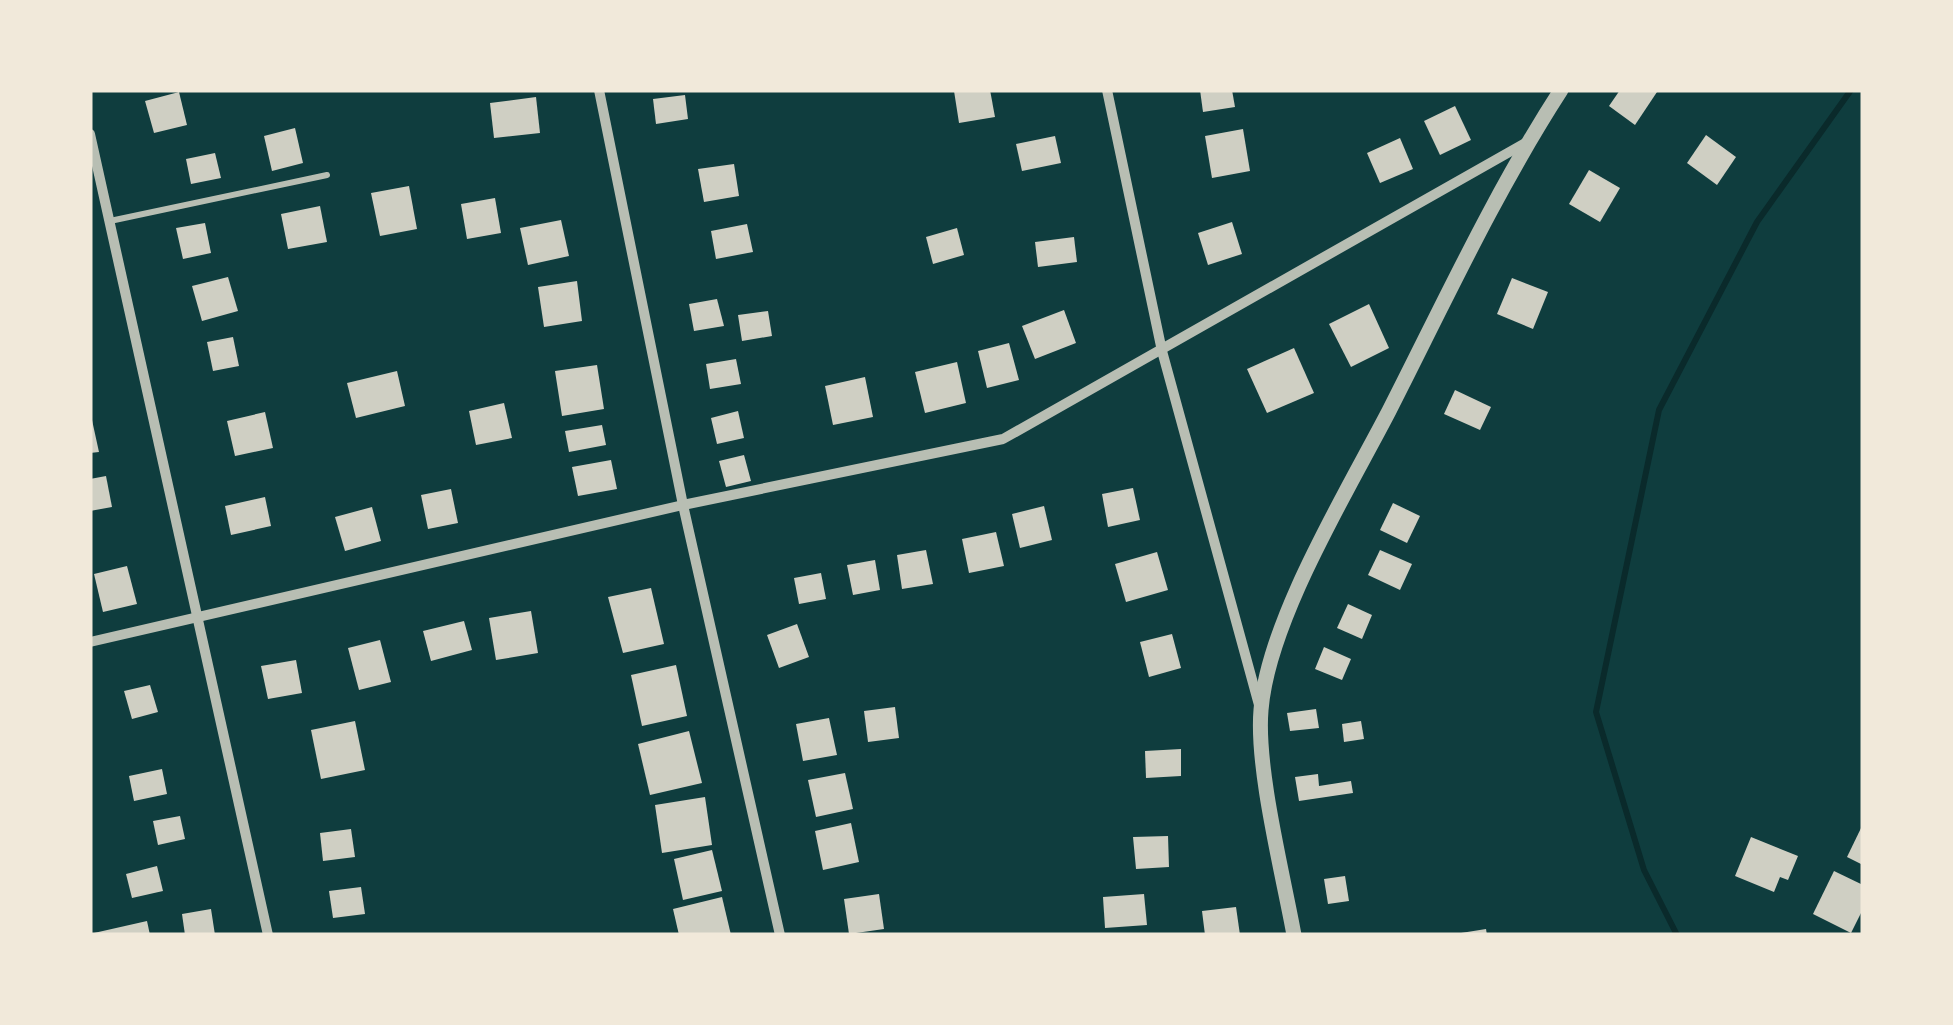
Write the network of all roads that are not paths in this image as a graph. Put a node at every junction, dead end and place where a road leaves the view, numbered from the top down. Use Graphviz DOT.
graph roads {
  1 [pos="599,90"];
  2 [pos="1107,90"];
  3 [pos="1561,90"];
  4 [pos="90,134"];
  5 [pos="1527,142"];
  6 [pos="327,176"];
  7 [pos="110,221"];
  8 [pos="1162,352"];
  9 [pos="683,505"];
  10 [pos="196,616"];
  11 [pos="90,642"];
  12 [pos="1261,711"];
  13 [pos="268,935"];
  14 [pos="780,935"];
  15 [pos="1294,935"];
  1 -- 9 [label="street"];
  2 -- 8 [label="street"];
  3 -- 5 [label="street"];
  4 -- 7 [label="street"];
  5 -- 8 [label="street"];
  5 -- 12 [label="street"];
  6 -- 7 [label="lane"];
  7 -- 10 [label="street"];
  8 -- 9 [label="street"];
  8 -- 12 [label="street"];
  9 -- 10 [label="street"];
  9 -- 14 [label="street"];
  10 -- 11 [label="street"];
  10 -- 13 [label="street"];
  12 -- 15 [label="street"];
}
